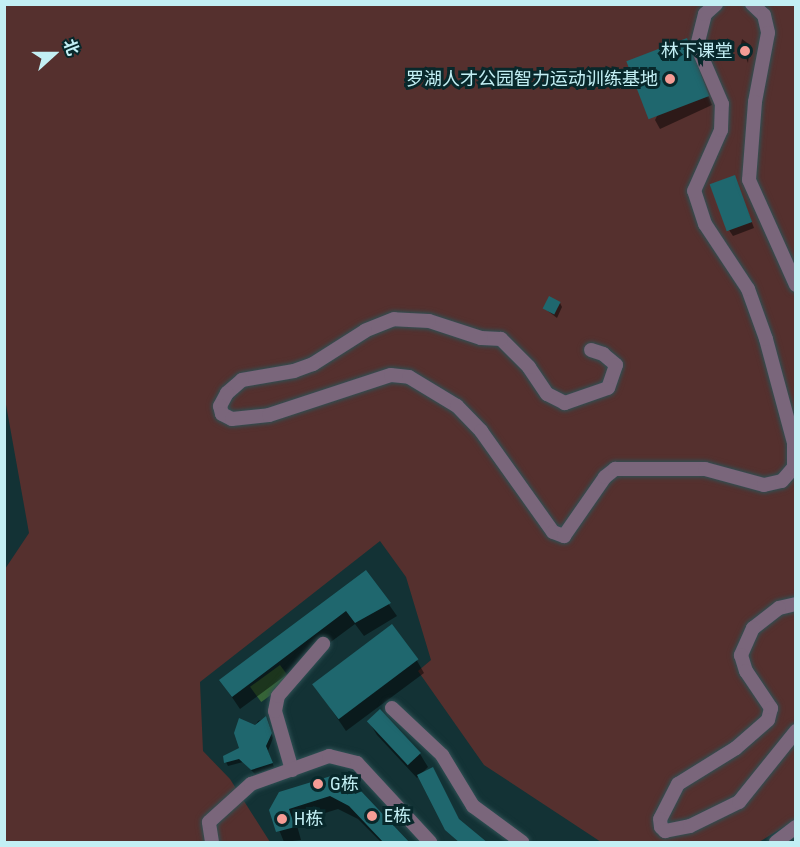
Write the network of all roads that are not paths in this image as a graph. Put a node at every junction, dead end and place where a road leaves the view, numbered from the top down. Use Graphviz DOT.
graph roads {
  1 [pos="716,4"];
  2 [pos="752,4"];
  3 [pos="795,285"];
  4 [pos="591,351"];
  5 [pos="795,604"];
  6 [pos="323,644"];
  7 [pos="392,708"];
  8 [pos="795,731"];
  9 [pos="292,770"];
  10 [pos="795,827"];
  11 [pos="212,843"];
  12 [pos="430,843"];
  13 [pos="522,843"];
  14 [pos="776,843"];
  1 -- 4 [label="street"];
  2 -- 3 [label="street"];
  5 -- 8 [label="street"];
  6 -- 9 [label="street"];
  7 -- 13 [label="street"];
  9 -- 11 [label="street"];
  9 -- 12 [label="street"];
  10 -- 14 [label="street"];
}
